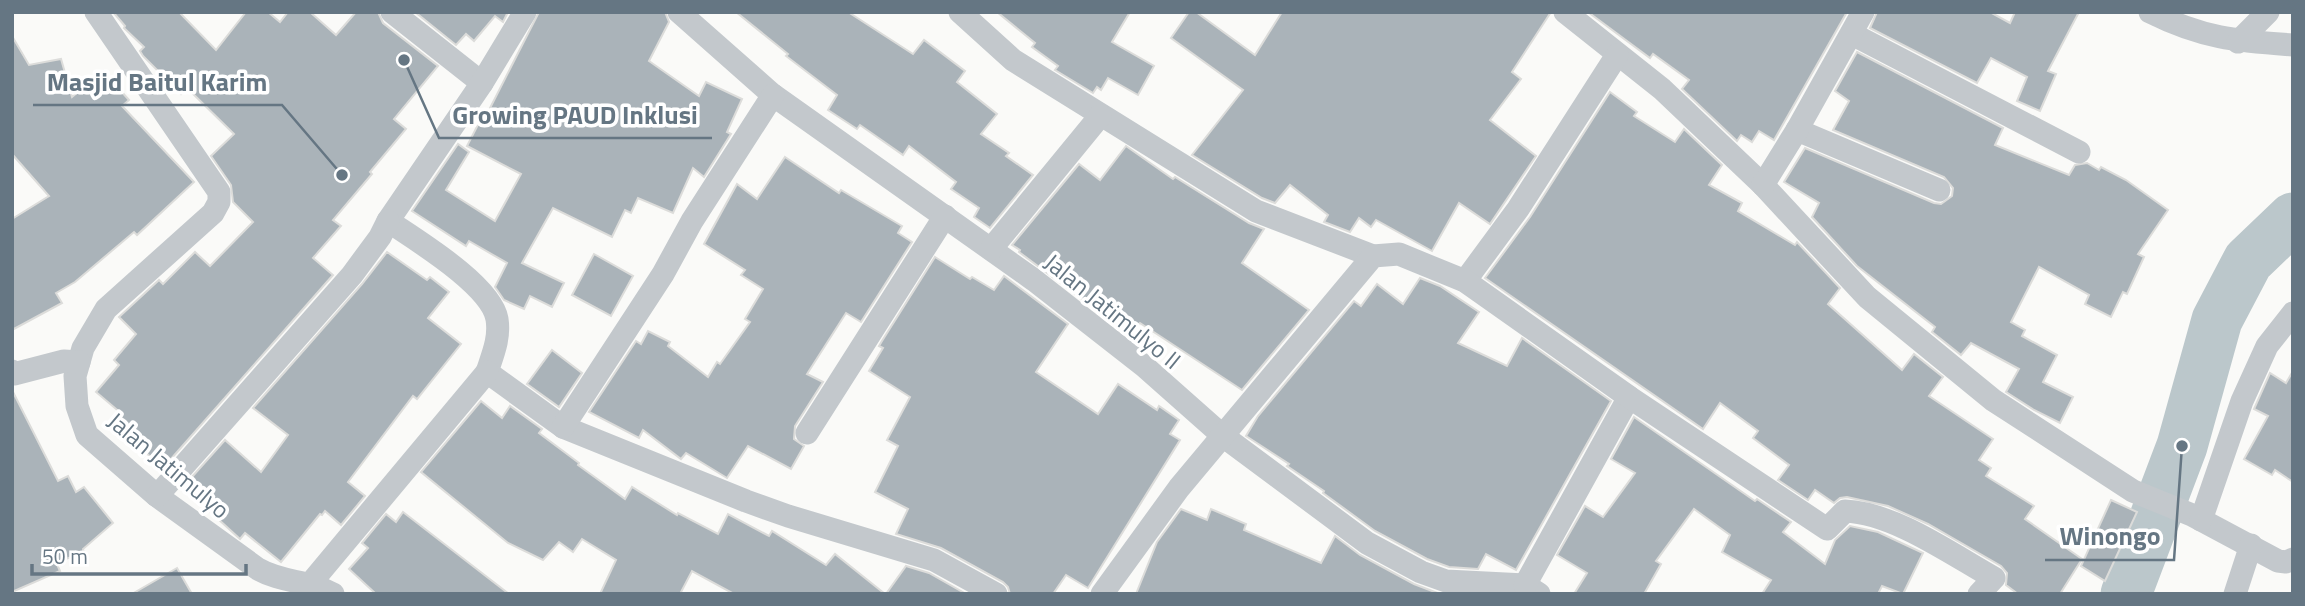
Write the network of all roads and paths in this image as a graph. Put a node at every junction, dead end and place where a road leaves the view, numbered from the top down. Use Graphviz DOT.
graph roads {
  1 [pos="96,12"];
  2 [pos="392,12"];
  3 [pos="525,12"];
  4 [pos="678,12"];
  5 [pos="960,12"];
  6 [pos="1565,12"];
  7 [pos="1863,12"];
  8 [pos="2150,12"];
  9 [pos="2267,12"];
  10 [pos="1852,34"];
  11 [pos="2238,42"];
  12 [pos="2293,45"];
  13 [pos="1617,55"];
  14 [pos="482,83"];
  15 [pos="773,95"];
  16 [pos="1100,116"];
  17 [pos="1797,130"];
  18 [pos="2079,152"];
  19 [pos="1763,185"];
  20 [pos="1939,190"];
  21 [pos="945,216"];
  22 [pos="388,220"];
  23 [pos="991,249"];
  24 [pos="1373,256"];
  25 [pos="1465,281"];
  26 [pos="2293,313"];
  27 [pos="79,362"];
  28 [pos="12,371"];
  29 [pos="487,372"];
  30 [pos="1629,397"];
  31 [pos="563,426"];
  32 [pos="807,433"];
  33 [pos="1223,436"];
  34 [pos="157,496"];
  35 [pos="2197,517"];
  36 [pos="2251,545"];
  37 [pos="2293,559"];
  38 [pos="310,584"];
  39 [pos="1532,589"];
  40 [pos="333,594"];
  41 [pos="996,594"];
  42 [pos="1102,594"];
  43 [pos="1979,594"];
  44 [pos="2235,594"];
  1 -- 27 [label="street, Jalan Jatimulyo"];
  2 -- 14 [label="street"];
  3 -- 14 [label="street"];
  4 -- 15 [label="street, Jalan Jatimulyo II"];
  5 -- 16 [label="street"];
  6 -- 13 [label="street"];
  7 -- 10 [label="street"];
  8 -- 11 [label="street"];
  9 -- 11 [label="street"];
  10 -- 17 [label="street"];
  10 -- 18 [label="street"];
  11 -- 12 [label="street"];
  13 -- 19 [label="street"];
  13 -- 25 [label="street"];
  14 -- 22 [label="street"];
  15 -- 21 [label="street, Jalan Jatimulyo II"];
  15 -- 31 [label="street"];
  16 -- 23 [label="street"];
  16 -- 24 [label="street"];
  17 -- 19 [label="street"];
  17 -- 20 [label="street"];
  19 -- 35 [label="street"];
  21 -- 23 [label="street, Jalan Jatimulyo II"];
  21 -- 32 [label="street"];
  22 -- 29 [label="street"];
  22 -- 34 [label="street"];
  23 -- 33 [label="street, Jalan Jatimulyo II"];
  24 -- 25 [label="street"];
  24 -- 33 [label="street"];
  25 -- 30 [label="street"];
  26 -- 35 [label="street"];
  27 -- 28 [label="street"];
  27 -- 34 [label="street, Jalan Jatimulyo"];
  29 -- 31 [label="street"];
  29 -- 38 [label="street"];
  30 -- 39 [label="street"];
  30 -- 43 [label="street"];
  31 -- 41 [label="street"];
  33 -- 39 [label="street, Jalan Jatimulyo II"];
  33 -- 42 [label="street"];
  34 -- 38 [label="street, Jalan Jatimulyo"];
  35 -- 36 [label="street"];
  36 -- 37 [label="street"];
  36 -- 44 [label="street"];
  38 -- 40 [label="street, Jalan Jatimulyo"];
}
